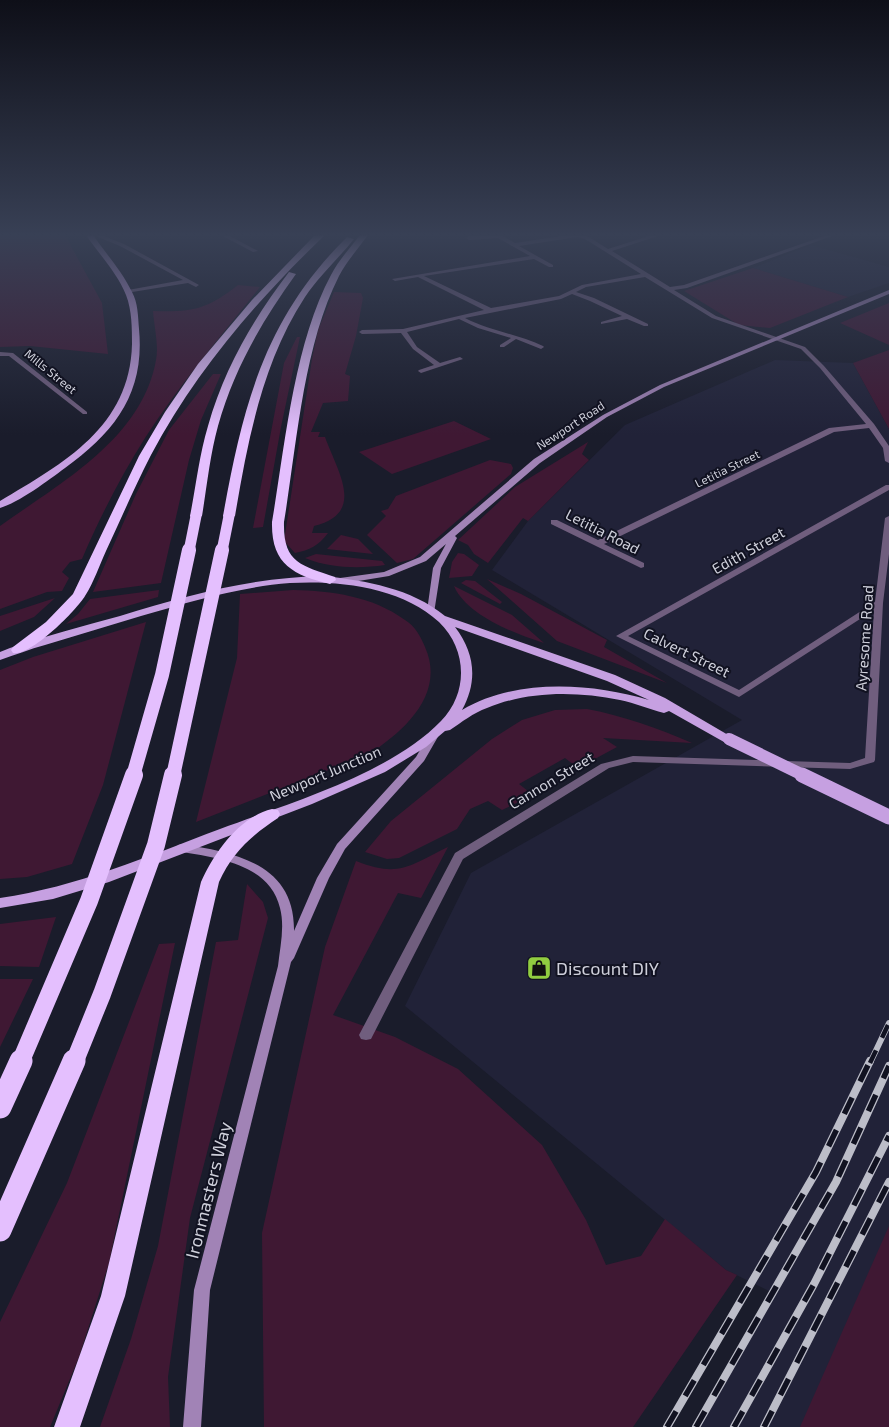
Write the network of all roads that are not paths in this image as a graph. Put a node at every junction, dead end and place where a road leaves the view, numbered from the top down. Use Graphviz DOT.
graph roads {
  1 [pos="131,302"];
  2 [pos="255,302"];
  3 [pos="272,302"];
  4 [pos="298,302"];
  5 [pos="324,302"];
  6 [pos="473,302"];
  7 [pos="540,302"];
  8 [pos="599,302"];
  9 [pos="689,302"];
  10 [pos="866,302"];
  11 [pos="490,310"];
  12 [pos="459,317"];
  13 [pos="626,317"];
  14 [pos="604,323"];
  15 [pos="646,325"];
  16 [pos="403,330"];
  17 [pos="362,332"];
  18 [pos="516,338"];
  19 [pos="776,339"];
  20 [pos="502,346"];
  21 [pos="541,347"];
  22 [pos="0,354"];
  23 [pos="460,359"];
  24 [pos="439,365"];
  25 [pos="421,371"];
  26 [pos="85,413"];
  27 [pos="871,426"];
  28 [pos="889,461"];
  29 [pos="889,487"];
  30 [pos="0,505"];
  31 [pos="889,518"];
  32 [pos="554,522"];
  33 [pos="456,533"];
  34 [pos="597,544"];
  35 [pos="641,565"];
  36 [pos="335,580"];
  37 [pos="879,603"];
  38 [pos="435,614"];
  39 [pos="621,636"];
  40 [pos="18,650"];
  41 [pos="2,655"];
  42 [pos="694,720"];
  43 [pos="437,733"];
  44 [pos="870,760"];
  45 [pos="272,814"];
  46 [pos="889,817"];
  47 [pos="182,848"];
  48 [pos="222,856"];
  49 [pos="0,903"];
  50 [pos="284,966"];
  51 [pos="366,1035"];
  52 [pos="0,1107"];
  53 [pos="0,1230"];
  54 [pos="66,1427"];
  55 [pos="192,1427"];
  1 -- 30 [label="main road"];
  2 -- 40 [label="highway"];
  3 -- 52 [label="highway, bridge"];
  4 -- 53 [label="highway, bridge"];
  5 -- 36 [label="highway"];
  6 -- 11 [label="street"];
  7 -- 11 [label="street"];
  8 -- 13 [label="street"];
  9 -- 19 [label="street"];
  10 -- 19 [label="main road, Newport Road"];
  11 -- 12 [label="street"];
  12 -- 16 [label="street"];
  12 -- 18 [label="street"];
  13 -- 14 [label="street"];
  13 -- 15 [label="street"];
  16 -- 17 [label="street"];
  16 -- 24 [label="street"];
  18 -- 20 [label="street"];
  18 -- 21 [label="street"];
  19 -- 27 [label="street"];
  19 -- 33 [label="main road, Newport Road"];
  22 -- 26 [label="street, Mills Street"];
  23 -- 24 [label="street"];
  24 -- 25 [label="street"];
  27 -- 28 [label="street"];
  27 -- 34 [label="street, Letitia Street"];
  29 -- 39 [label="street, Edith Street"];
  31 -- 37 [label="street, Ayresome Road"];
  32 -- 34 [label="street, Letitia Road"];
  33 -- 36 [label="main road, Newport Road"];
  33 -- 38 [label="main road, Newport Road"];
  34 -- 35 [label="street, Letitia Road"];
  36 -- 38 [label="main road, Newport Junction"];
  36 -- 40 [label="main road, Newport Junction"];
  37 -- 39 [label="street, Calvert Street"];
  37 -- 44 [label="street, Ayresome Road"];
  38 -- 42 [label="main road"];
  38 -- 43 [label="main road, Newport Junction"];
  40 -- 41 [label="main road, Newport Junction"];
  42 -- 43 [label="main road"];
  42 -- 46 [label="main road, bridge"];
  43 -- 45 [label="main road, Newport Junction"];
  43 -- 50 [label="main road"];
  44 -- 51 [label="street, Cannon Street"];
  45 -- 47 [label="main road, Newport Junction"];
  45 -- 48 [label="highway"];
  47 -- 48 [label="main road"];
  47 -- 49 [label="main road, Newport Junction"];
  48 -- 50 [label="main road"];
  48 -- 54 [label="highway"];
  50 -- 55 [label="main road, Ironmasters Way"];
}
